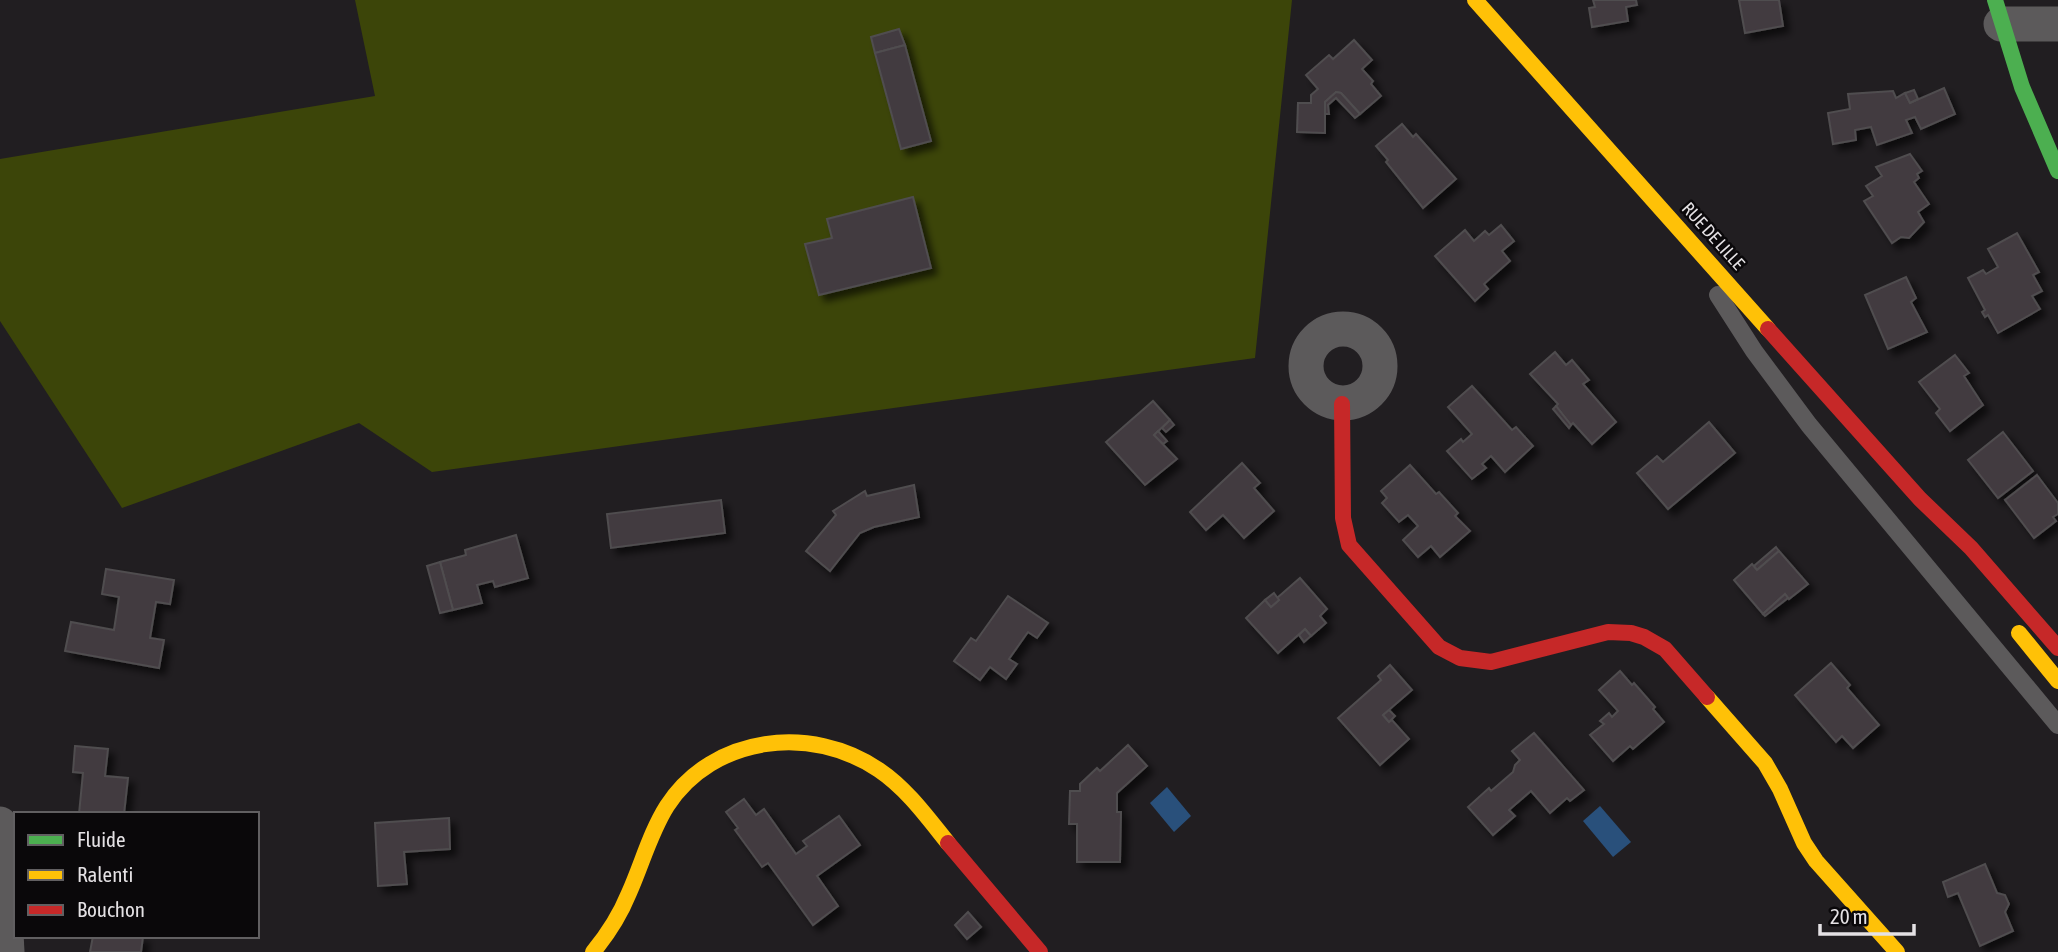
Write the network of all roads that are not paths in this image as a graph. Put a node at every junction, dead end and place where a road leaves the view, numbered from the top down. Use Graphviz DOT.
graph roads {
  1 [pos="1475,0"];
  2 [pos="1998,12"];
  3 [pos="2058,24"];
  4 [pos="2058,171"];
  5 [pos="1685,233"];
  6 [pos="1342,404"];
  7 [pos="1920,499"];
  8 [pos="1973,574"];
  9 [pos="2013,625"];
  10 [pos="2058,648"];
  11 [pos="2058,681"];
  12 [pos="2058,725"];
  13 [pos="0,824"];
  14 [pos="7,952"];
  15 [pos="593,952"];
  16 [pos="1040,952"];
  17 [pos="1897,952"];
  1 -- 5 [label="street, RUE DE LILLE"];
  2 -- 3 [label="street"];
  2 -- 4 [label="street"];
  5 -- 7 [label="street, RUE DE LILLE"];
  5 -- 12 [label="lane"];
  6 -- 17 [label="street"];
  7 -- 8 [label="street, RUE DE LILLE"];
  7 -- 10 [label="street, RUE DE LILLE"];
  9 -- 11 [label="street"];
  13 -- 14 [label="street"];
  15 -- 16 [label="street"];
}
